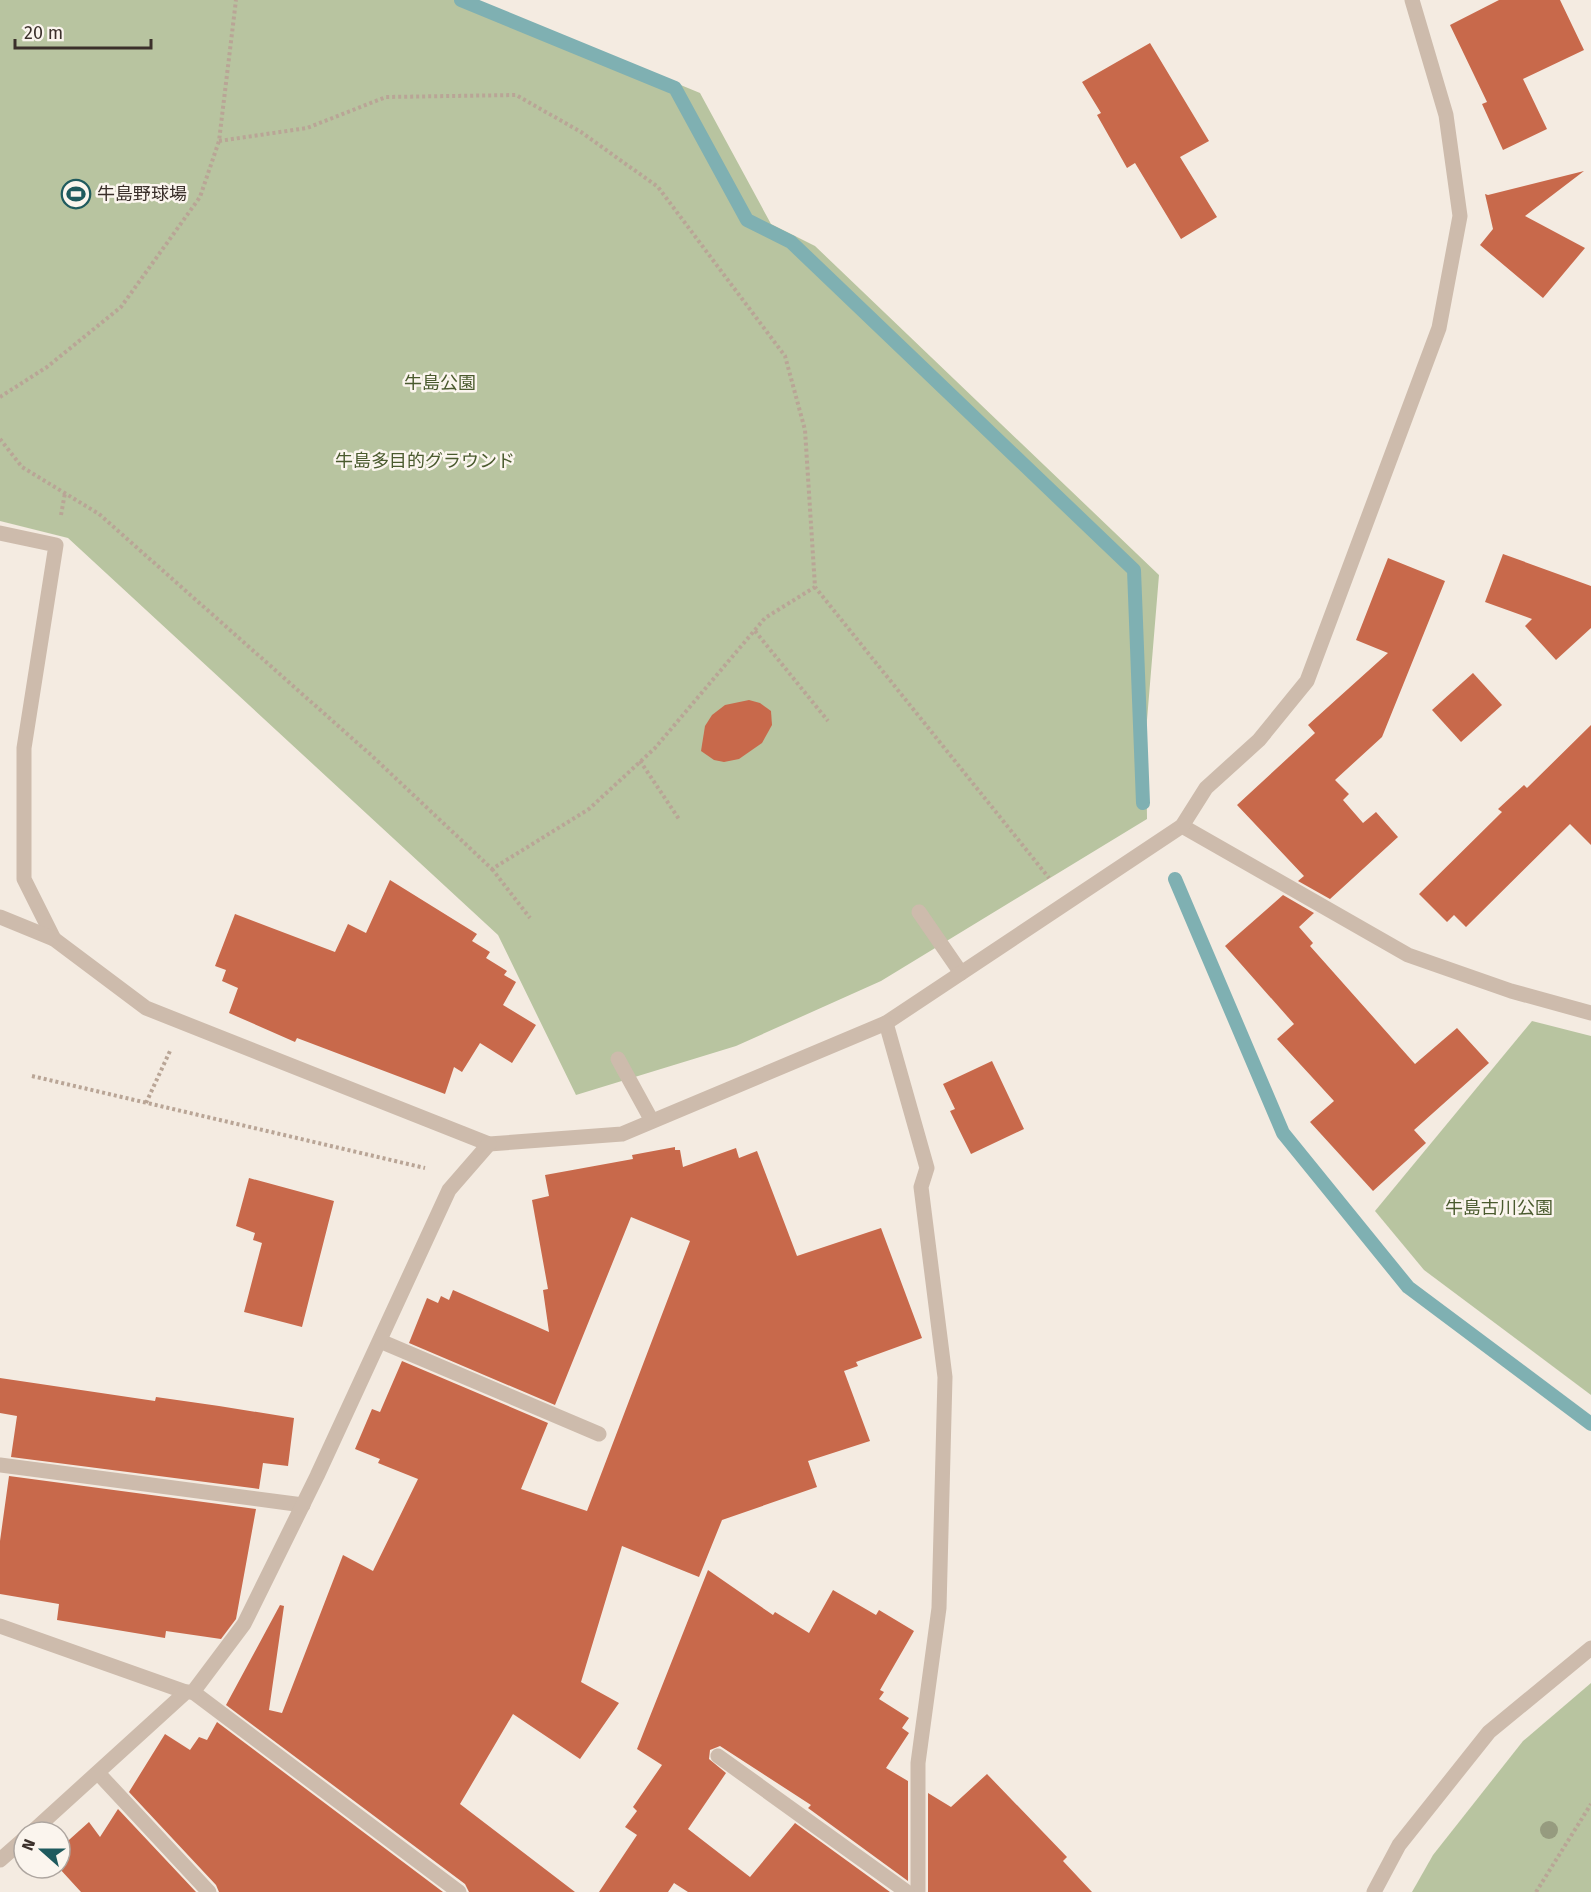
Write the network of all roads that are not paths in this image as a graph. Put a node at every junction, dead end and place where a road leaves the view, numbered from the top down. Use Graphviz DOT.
graph roads {
  1 [pos="1412,0"];
  2 [pos="0,532"];
  3 [pos="1182,826"];
  4 [pos="919,912"];
  5 [pos="0,917"];
  6 [pos="54,939"];
  7 [pos="961,973"];
  8 [pos="1591,1013"];
  9 [pos="886,1023"];
  10 [pos="618,1059"];
  11 [pos="652,1121"];
  12 [pos="489,1144"];
  13 [pos="380,1341"];
  14 [pos="598,1434"];
  15 [pos="0,1465"];
  16 [pos="303,1505"];
  17 [pos="0,1626"];
  18 [pos="1591,1648"];
  19 [pos="190,1692"];
  20 [pos="718,1756"];
  21 [pos="98,1773"];
  22 [pos="45,1820"];
  23 [pos="12,1850"];
  24 [pos="0,1860"];
  25 [pos="210,1892"];
  26 [pos="459,1892"];
  27 [pos="907,1892"];
  28 [pos="918,1892"];
  29 [pos="1374,1892"];
  1 -- 3 [label="street"];
  2 -- 6 [label="street"];
  3 -- 7 [label="street"];
  3 -- 8 [label="street"];
  4 -- 7 [label="street"];
  5 -- 6 [label="street"];
  6 -- 12 [label="street"];
  7 -- 9 [label="street"];
  9 -- 11 [label="street"];
  9 -- 28 [label="street"];
  10 -- 11 [label="street"];
  11 -- 12 [label="street"];
  12 -- 13 [label="street"];
  13 -- 14 [label="street"];
  13 -- 16 [label="street"];
  15 -- 16 [label="street"];
  16 -- 19 [label="street"];
  17 -- 19 [label="street"];
  18 -- 29 [label="street"];
  19 -- 21 [label="street"];
  19 -- 26 [label="street"];
  20 -- 27 [label="street"];
  21 -- 22 [label="street"];
  21 -- 25 [label="street"];
  23 -- 24 [label="street"];
}
